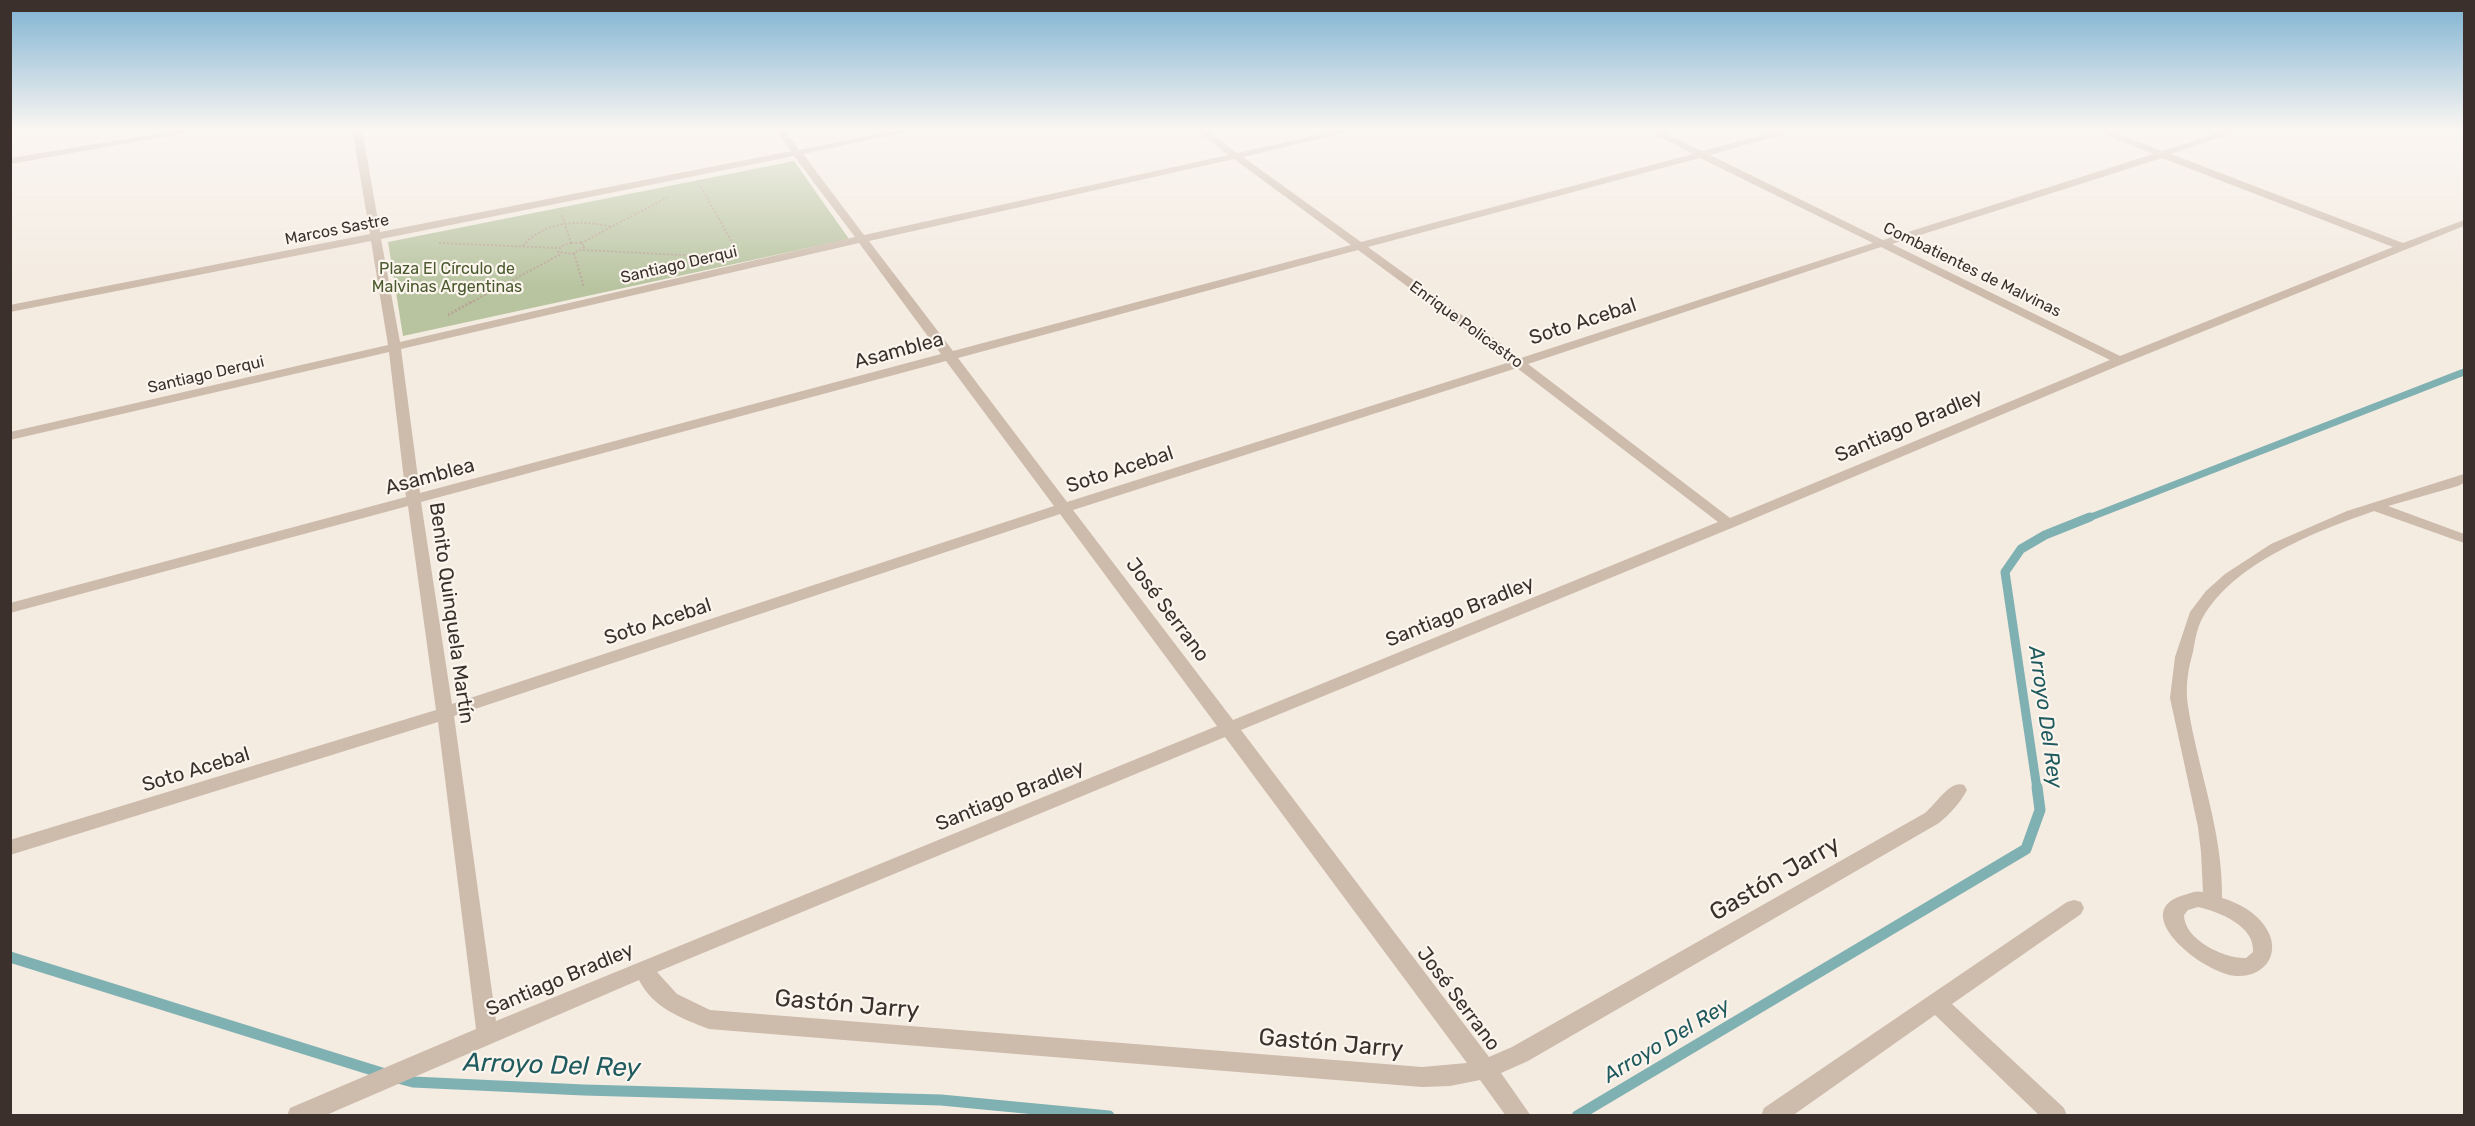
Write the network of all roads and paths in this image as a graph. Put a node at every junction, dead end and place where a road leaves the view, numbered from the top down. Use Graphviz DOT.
graph roads {
  1 [pos="366,182"];
  2 [pos="651,182"];
  3 [pos="698,182"];
  4 [pos="819,182"];
  5 [pos="1124,182"];
  6 [pos="1269,182"];
  7 [pos="1605,182"];
  8 [pos="1753,182"];
  9 [pos="2079,182"];
  10 [pos="2233,182"];
  11 [pos="669,196"];
  12 [pos="556,201"];
  13 [pos="2464,223"];
  14 [pos="566,224"];
  15 [pos="612,227"];
  16 [pos="375,238"];
  17 [pos="862,239"];
  18 [pos="435,243"];
  19 [pos="571,243"];
  20 [pos="581,243"];
  21 [pos="1881,244"];
  22 [pos="523,246"];
  23 [pos="2403,246"];
  24 [pos="1358,247"];
  25 [pos="558,248"];
  26 [pos="582,250"];
  27 [pos="561,254"];
  28 [pos="574,254"];
  29 [pos="707,256"];
  30 [pos="746,266"];
  31 [pos="588,303"];
  32 [pos="10,309"];
  33 [pos="446,316"];
  34 [pos="395,349"];
  35 [pos="951,357"];
  36 [pos="2119,360"];
  37 [pos="1519,363"];
  38 [pos="10,436"];
  39 [pos="2462,484"];
  40 [pos="414,501"];
  41 [pos="2374,506"];
  42 [pos="1064,508"];
  43 [pos="1729,524"];
  44 [pos="2464,539"];
  45 [pos="10,608"];
  46 [pos="445,713"];
  47 [pos="1230,729"];
  48 [pos="1958,790"];
  49 [pos="10,848"];
  50 [pos="2212,902"];
  51 [pos="2074,908"];
  52 [pos="644,968"];
  53 [pos="1936,1002"];
  54 [pos="479,1037"];
  55 [pos="1485,1071"];
  56 [pos="298,1116"];
  57 [pos="1520,1116"];
  58 [pos="1772,1116"];
  59 [pos="2056,1116"];
  1 -- 16 [label="street, Benito Quinquela Martín"];
  2 -- 12 [label="street, Marcos Sastre"];
  3 -- 30 [label="path"];
  4 -- 17 [label="street, José Serrano"];
  5 -- 17 [label="street, Santiago Derqui"];
  6 -- 24 [label="street, Enrique Policastro"];
  7 -- 24 [label="street, Asamblea"];
  8 -- 21 [label="street, Combatientes de Malvinas"];
  9 -- 21 [label="street, Soto Acebal"];
  10 -- 23 [label="street"];
  11 -- 15 [label="path"];
  12 -- 14 [label="path"];
  12 -- 16 [label="street, Marcos Sastre"];
  13 -- 23 [label="street, Santiago Bradley"];
  14 -- 15 [label="path"];
  14 -- 19 [label="path"];
  14 -- 22 [label="path"];
  15 -- 20 [label="path"];
  16 -- 32 [label="street, Marcos Sastre"];
  16 -- 34 [label="street, Benito Quinquela Martín"];
  17 -- 30 [label="street, Santiago Derqui"];
  17 -- 35 [label="street, José Serrano"];
  18 -- 22 [label="path"];
  19 -- 20 [label="path"];
  19 -- 25 [label="path"];
  20 -- 26 [label="path"];
  21 -- 36 [label="street, Combatientes de Malvinas"];
  21 -- 37 [label="street, Soto Acebal"];
  22 -- 25 [label="path"];
  23 -- 36 [label="street, Santiago Bradley"];
  24 -- 35 [label="street, Asamblea"];
  24 -- 37 [label="street, Enrique Policastro"];
  25 -- 27 [label="path"];
  26 -- 28 [label="path"];
  26 -- 29 [label="path"];
  27 -- 28 [label="path"];
  27 -- 33 [label="path"];
  28 -- 31 [label="path"];
  30 -- 31 [label="street, Santiago Derqui"];
  31 -- 34 [label="street, Santiago Derqui"];
  34 -- 38 [label="street, Santiago Derqui"];
  34 -- 40 [label="street, Benito Quinquela Martín"];
  35 -- 40 [label="street, Asamblea"];
  35 -- 42 [label="street, José Serrano"];
  36 -- 43 [label="street, Santiago Bradley"];
  37 -- 42 [label="street, Soto Acebal"];
  37 -- 43 [label="street, Enrique Policastro"];
  39 -- 41 [label="street"];
  40 -- 45 [label="street, Asamblea"];
  40 -- 46 [label="street, Benito Quinquela Martín"];
  41 -- 44 [label="street"];
  41 -- 50 [label="street"];
  42 -- 46 [label="street, Soto Acebal"];
  42 -- 47 [label="street, José Serrano"];
  43 -- 47 [label="street, Santiago Bradley"];
  46 -- 49 [label="street, Soto Acebal"];
  46 -- 54 [label="street, Benito Quinquela Martín"];
  47 -- 52 [label="street, Santiago Bradley"];
  47 -- 55 [label="street, José Serrano"];
  48 -- 55 [label="street, Gastón Jarry"];
  51 -- 53 [label="street"];
  52 -- 54 [label="street, Santiago Bradley"];
  52 -- 55 [label="street, Gastón Jarry"];
  53 -- 58 [label="street"];
  53 -- 59 [label="street"];
  54 -- 56 [label="street, Santiago Bradley"];
  55 -- 57 [label="street, José Serrano"];
}
